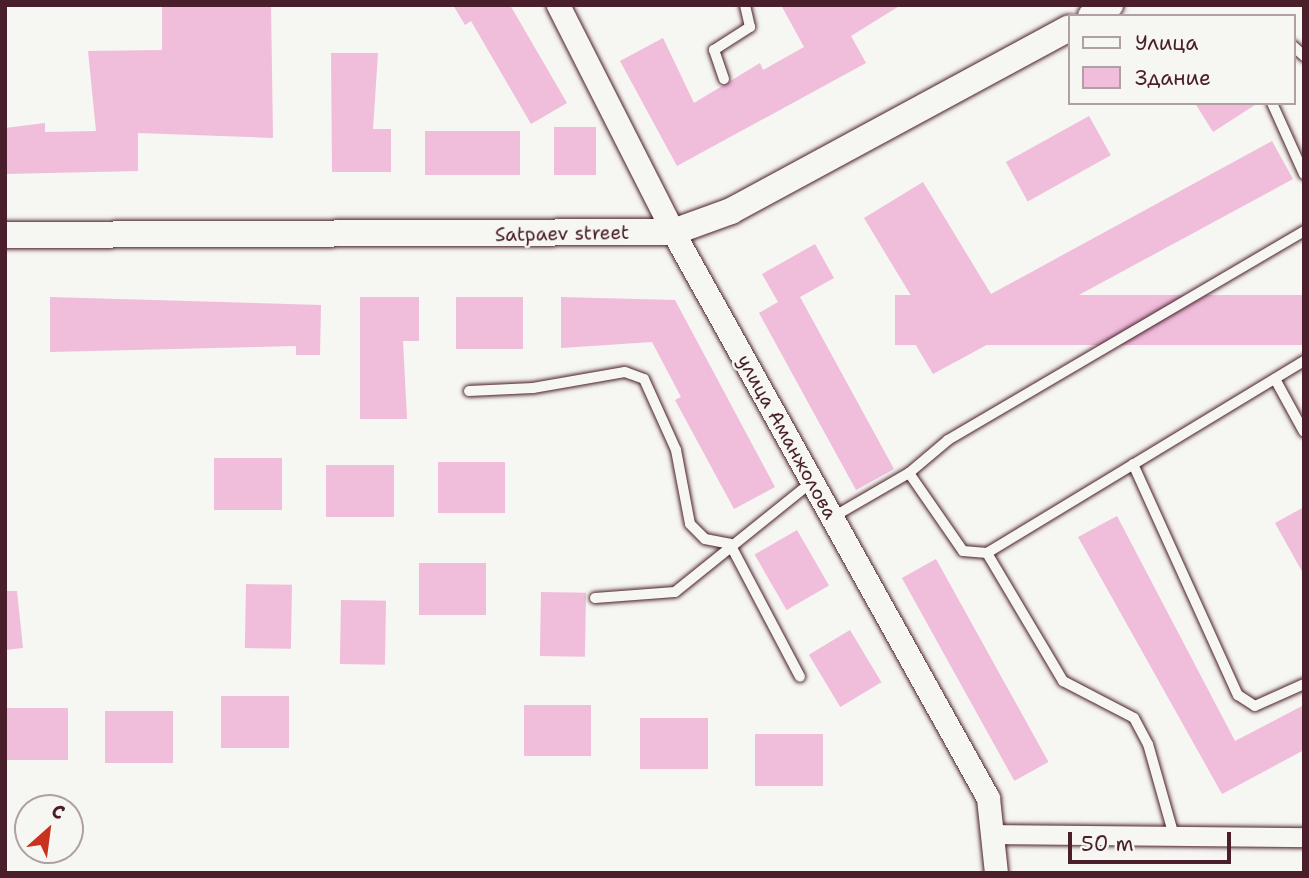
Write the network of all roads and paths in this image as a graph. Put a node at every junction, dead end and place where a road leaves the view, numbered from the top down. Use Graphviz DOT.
graph roads {
  1 [pos="558,5"];
  2 [pos="745,5"];
  3 [pos="1110,5"];
  4 [pos="1094,14"];
  5 [pos="1068,28"];
  6 [pos="724,79"];
  7 [pos="1273,105"];
  8 [pos="1304,174"];
  9 [pos="1304,231"];
  10 [pos="673,232"];
  11 [pos="5,235"];
  12 [pos="1304,361"];
  13 [pos="1275,379"];
  14 [pos="469,391"];
  15 [pos="1304,432"];
  16 [pos="1133,464"];
  17 [pos="909,473"];
  18 [pos="812,482"];
  19 [pos="832,518"];
  20 [pos="730,544"];
  21 [pos="987,553"];
  22 [pos="595,598"];
  23 [pos="800,677"];
  24 [pos="1304,684"];
  25 [pos="995,834"];
  26 [pos="1174,836"];
  27 [pos="1304,837"];
  28 [pos="996,873"];
  1 -- 10 [label="street, улица Аманжолова"];
  2 -- 6 [label="lane"];
  3 -- 4 [label="main road"];
  5 -- 10 [label="main road, Satpaev street"];
  7 -- 8 [label="lane"];
  9 -- 17 [label="lane"];
  10 -- 11 [label="main road, Satpaev street"];
  10 -- 18 [label="street, улица Аманжолова"];
  12 -- 13 [label="lane"];
  13 -- 15 [label="lane"];
  13 -- 16 [label="lane"];
  14 -- 20 [label="lane"];
  16 -- 21 [label="lane"];
  16 -- 24 [label="lane"];
  17 -- 19 [label="lane"];
  17 -- 21 [label="lane"];
  18 -- 19 [label="street, улица Аманжолова"];
  18 -- 20 [label="lane"];
  19 -- 25 [label="street, улица Аманжолова"];
  20 -- 22 [label="lane"];
  20 -- 23 [label="lane"];
  21 -- 26 [label="lane"];
  25 -- 26 [label="street"];
  25 -- 28 [label="street, улица Аманжолова"];
  26 -- 27 [label="street"];
}
